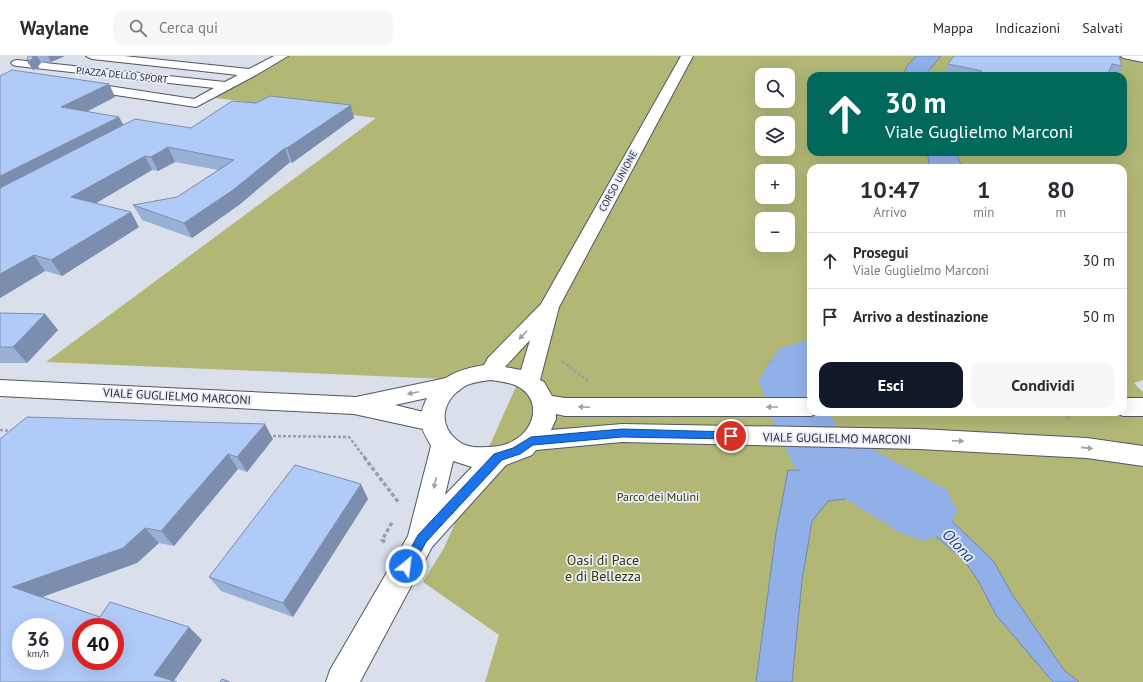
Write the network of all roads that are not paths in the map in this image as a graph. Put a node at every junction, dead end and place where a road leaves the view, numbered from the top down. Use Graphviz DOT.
graph roads {
  1 [pos="41,56"];
  2 [pos="92,56"];
  3 [pos="282,56"];
  4 [pos="687,56"];
  5 [pos="1126,56"];
  6 [pos="1143,59"];
  7 [pos="252,73"];
  8 [pos="71,85"];
  9 [pos="226,86"];
  10 [pos="549,307"];
  11 [pos="491,372"];
  12 [pos="529,381"];
  13 [pos="451,385"];
  14 [pos="0,388"];
  15 [pos="545,403"];
  16 [pos="354,405"];
  17 [pos="807,407"];
  18 [pos="1127,407"];
  19 [pos="1143,407"];
  20 [pos="432,422"];
  21 [pos="531,441"];
  22 [pos="444,445"];
  23 [pos="1143,456"];
  24 [pos="498,457"];
  25 [pos="418,546"];
  26 [pos="342,682"];
  1 -- 9 [label="street, PIAZZA DELLO SPORT"];
  2 -- 7 [label="street, PIAZZA DELLO SPORT"];
  3 -- 7 [label="street"];
  4 -- 10 [label="street, CORSO UNIONE"];
  5 -- 6 [label="lane"];
  7 -- 9 [label="street"];
  8 -- 9 [label="street, PIAZZA DELLO SPORT"];
  10 -- 11 [label="street, CORSO UNIONE, one-way"];
  10 -- 12 [label="street, CORSO UNIONE"];
  11 -- 12 [label="street, VIALE GUGLIELMO MARCONI"];
  11 -- 13 [label="street, VIALE GUGLIELMO MARCONI"];
  12 -- 15 [label="street, VIALE GUGLIELMO MARCONI"];
  13 -- 16 [label="street, VIALE GUGLIELMO MARCONI, one-way"];
  13 -- 20 [label="street, VIALE GUGLIELMO MARCONI"];
  14 -- 16 [label="street, VIALE GUGLIELMO MARCONI"];
  17 -- 15 [label="street, one-way"];
  15 -- 21 [label="street, VIALE GUGLIELMO MARCONI"];
  16 -- 20 [label="street, VIALE GUGLIELMO MARCONI"];
  18 -- 19 [label="street"];
  20 -- 22 [label="street, VIALE GUGLIELMO MARCONI"];
  21 -- 23 [label="street, VIALE GUGLIELMO MARCONI, one-way"];
  21 -- 24 [label="street, VIALE GUGLIELMO MARCONI"];
  22 -- 24 [label="street, VIALE GUGLIELMO MARCONI"];
  22 -- 25 [label="street, one-way"];
  24 -- 25 [label="street"];
  25 -- 26 [label="street"];
}
